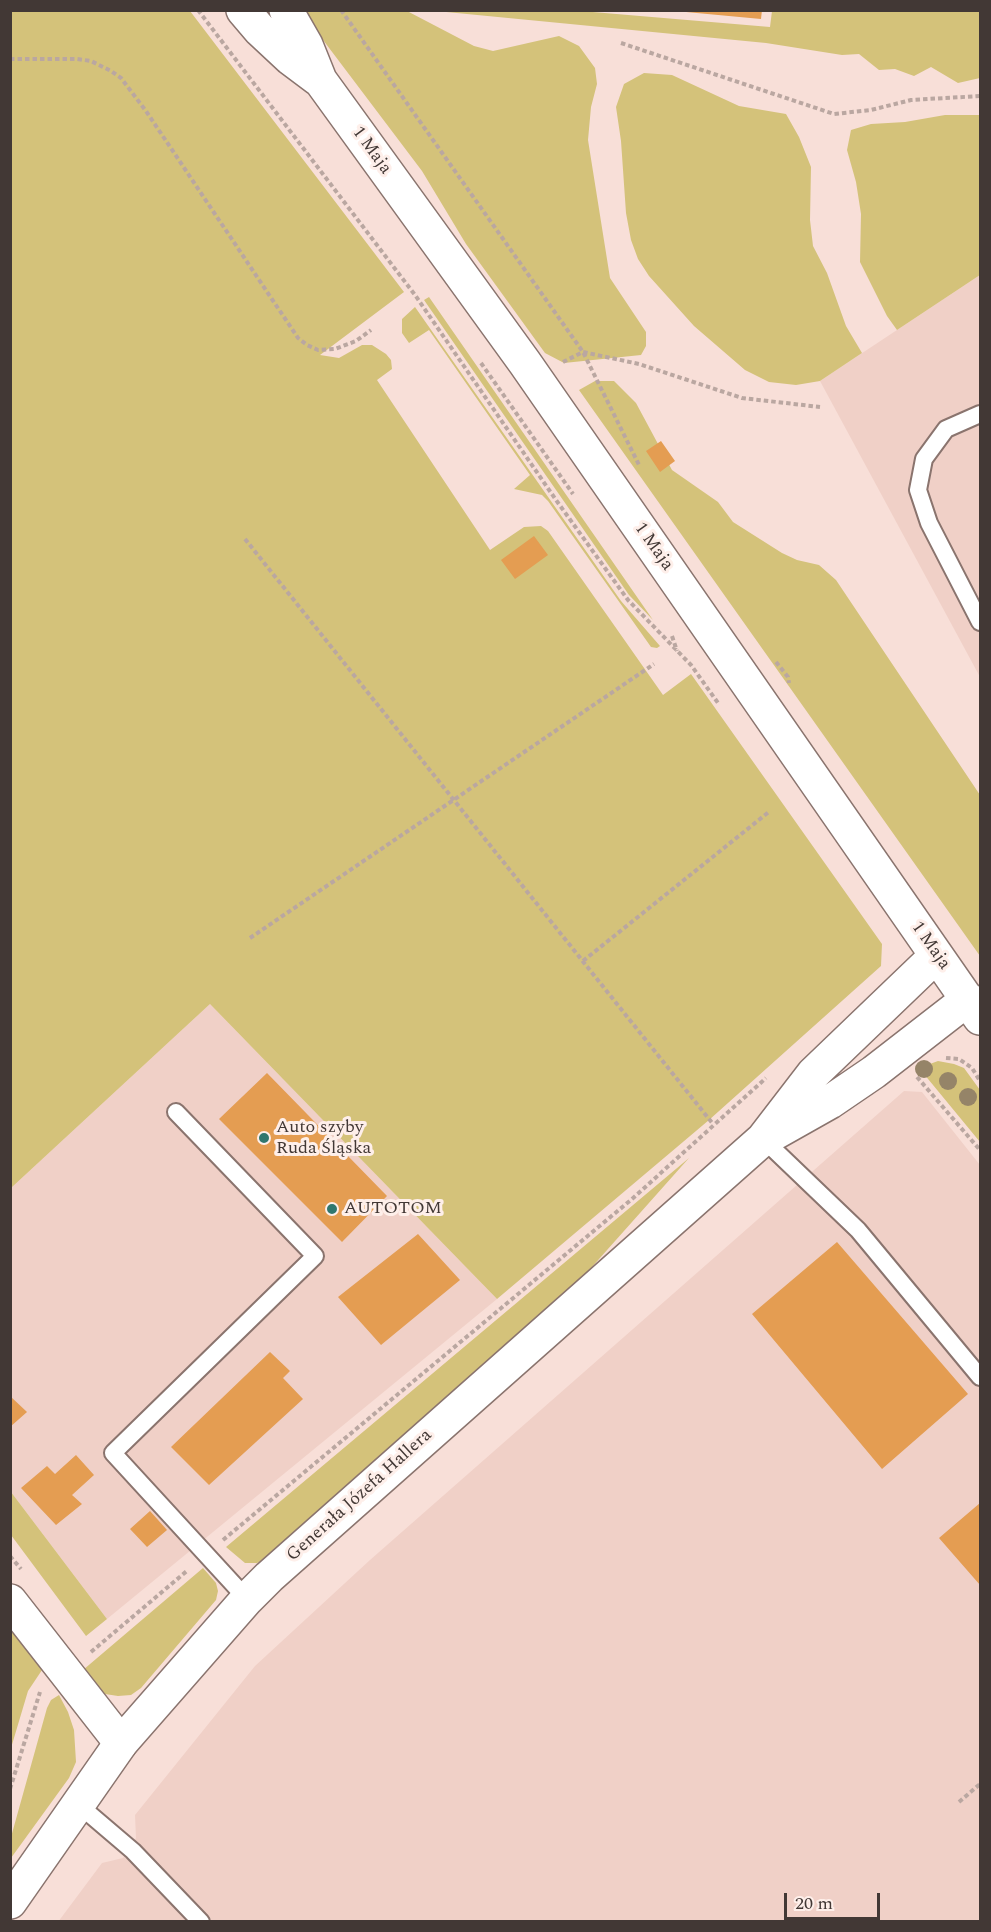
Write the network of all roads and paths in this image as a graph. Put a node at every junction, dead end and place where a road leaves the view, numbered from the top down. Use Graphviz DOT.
graph roads {
  1 [pos="198,10"];
  2 [pos="243,10"];
  3 [pos="286,10"];
  4 [pos="341,10"];
  5 [pos="621,44"];
  6 [pos="10,59"];
  7 [pos="320,80"];
  8 [pos="981,96"];
  9 [pos="371,330"];
  10 [pos="583,352"];
  11 [pos="475,354"];
  12 [pos="535,378"];
  13 [pos="820,407"];
  14 [pos="981,414"];
  15 [pos="578,501"];
  16 [pos="245,539"];
  17 [pos="981,622"];
  18 [pos="667,628"];
  19 [pos="678,652"];
  20 [pos="654,664"];
  21 [pos="718,704"];
  22 [pos="455,801"];
  23 [pos="770,811"];
  24 [pos="250,938"];
  25 [pos="936,956"];
  26 [pos="583,961"];
  27 [pos="974,1009"];
  28 [pos="911,1070"];
  29 [pos="772,1073"];
  30 [pos="176,1112"];
  31 [pos="713,1124"];
  32 [pos="763,1139"];
  33 [pos="981,1150"];
  34 [pos="435,1363"];
  35 [pos="981,1377"];
  36 [pos="247,1599"];
  37 [pos="10,1601"];
  38 [pos="121,1743"];
  39 [pos="981,1784"];
  40 [pos="959,1802"];
  41 [pos="79,1805"];
  42 [pos="10,1902"];
  43 [pos="201,1922"];
  1 -- 19 [label="path"];
  2 -- 7 [label="street, 1 Maja"];
  3 -- 7 [label="street, 1 Maja"];
  4 -- 10 [label="path"];
  5 -- 8 [label="path"];
  6 -- 9 [label="path"];
  7 -- 12 [label="street, 1 Maja"];
  10 -- 12 [label="path"];
  10 -- 13 [label="path"];
  11 -- 15 [label="path"];
  12 -- 25 [label="street, 1 Maja"];
  14 -- 17 [label="lane"];
  16 -- 22 [label="path"];
  18 -- 19 [label="path"];
  19 -- 21 [label="path"];
  20 -- 22 [label="path"];
  22 -- 24 [label="path"];
  22 -- 26 [label="path"];
  23 -- 26 [label="path"];
  25 -- 27 [label="street, 1 Maja"];
  25 -- 32 [label="street, Generała Józefa Hallera"];
  26 -- 31 [label="path"];
  27 -- 32 [label="street, Generała Józefa Hallera"];
  28 -- 33 [label="path"];
  29 -- 31 [label="path"];
  30 -- 36 [label="lane"];
  31 -- 34 [label="path"];
  32 -- 35 [label="lane"];
  32 -- 36 [label="street, Generała Józefa Hallera"];
  36 -- 38 [label="street, Generała Józefa Hallera"];
  37 -- 38 [label="street"];
  38 -- 41 [label="street, Generała Józefa Hallera"];
  39 -- 40 [label="path"];
  41 -- 42 [label="street, Generała Józefa Hallera"];
  41 -- 43 [label="lane"];
}
